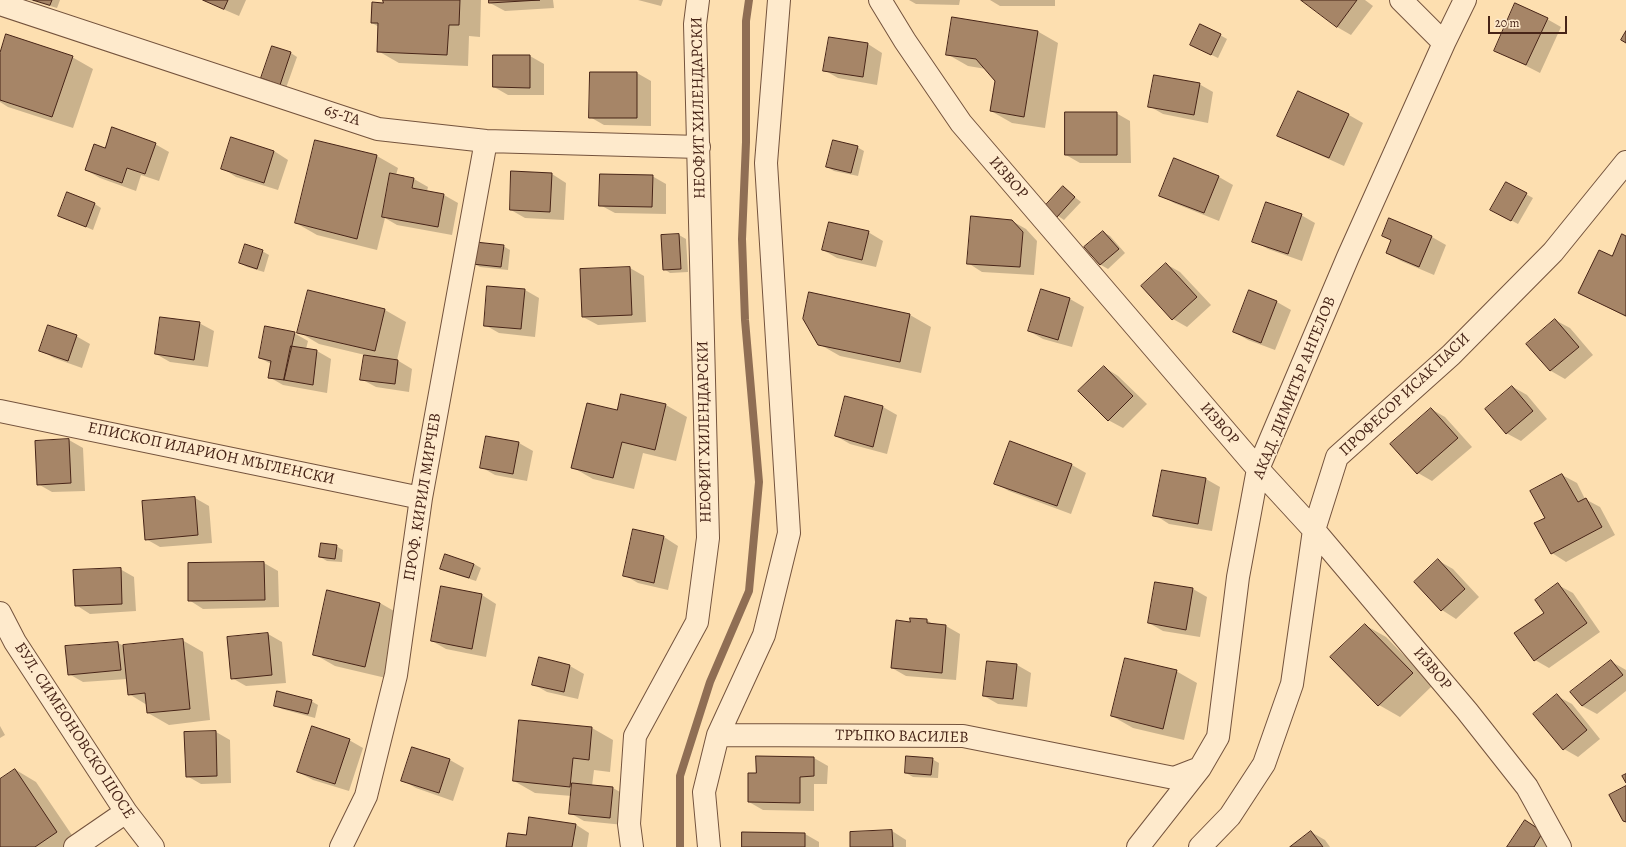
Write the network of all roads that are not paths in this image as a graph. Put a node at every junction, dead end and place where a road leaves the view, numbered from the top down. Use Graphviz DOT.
graph roads {
  1 [pos="698,0"];
  2 [pos="779,0"];
  3 [pos="880,0"];
  4 [pos="1401,0"];
  5 [pos="1465,0"];
  6 [pos="0,4"];
  7 [pos="1444,43"];
  8 [pos="486,142"];
  9 [pos="698,147"];
  10 [pos="1626,162"];
  11 [pos="0,411"];
  12 [pos="1258,469"];
  13 [pos="421,498"];
  14 [pos="1314,530"];
  15 [pos="0,613"];
  16 [pos="718,735"];
  17 [pos="1200,768"];
  18 [pos="126,812"];
  19 [pos="74,847"];
  20 [pos="153,847"];
  21 [pos="341,847"];
  22 [pos="632,847"];
  23 [pos="709,847"];
  24 [pos="1138,847"];
  25 [pos="1200,847"];
  26 [pos="1560,847"];
  1 -- 9 [label="street, НЕОФИТ ХИЛЕНДАРСКИ"];
  2 -- 16 [label="street"];
  3 -- 12 [label="street, ИЗВОР"];
  4 -- 7 [label="street"];
  5 -- 7 [label="street, АКАД. ДИМИТЪР АНГЕЛОВ"];
  6 -- 8 [label="street, 65-ТА"];
  7 -- 12 [label="street, АКАД. ДИМИТЪР АНГЕЛОВ"];
  8 -- 9 [label="street, 65-ТА"];
  8 -- 13 [label="street, ПРОФ. КИРИЛ МИРЧЕВ"];
  9 -- 22 [label="street, НЕОФИТ ХИЛЕНДАРСКИ"];
  10 -- 14 [label="street, ПРОФЕСОР ИСАК ПАСИ"];
  11 -- 13 [label="street, ЕПИСКОП ИЛАРИОН МЪГЛЕНСКИ"];
  12 -- 14 [label="street, ИЗВОР"];
  12 -- 17 [label="street, АКАД. ДИМИТЪР АНГЕЛОВ"];
  13 -- 21 [label="street, ПРОФ. КИРИЛ МИРЧЕВ"];
  14 -- 25 [label="street, ПРОФЕСОР ИСАК ПАСИ"];
  14 -- 26 [label="street, ИЗВОР"];
  15 -- 18 [label="street, БУЛ. СИМЕОНОВСКО ШОСЕ"];
  16 -- 17 [label="street, ТРЪПКО ВАСИЛЕВ"];
  16 -- 23 [label="street"];
  17 -- 24 [label="street, АКАД. ДИМИТЪР АНГЕЛОВ"];
  18 -- 19 [label="street"];
  18 -- 20 [label="street, БУЛ. СИМЕОНОВСКО ШОСЕ"];
}
